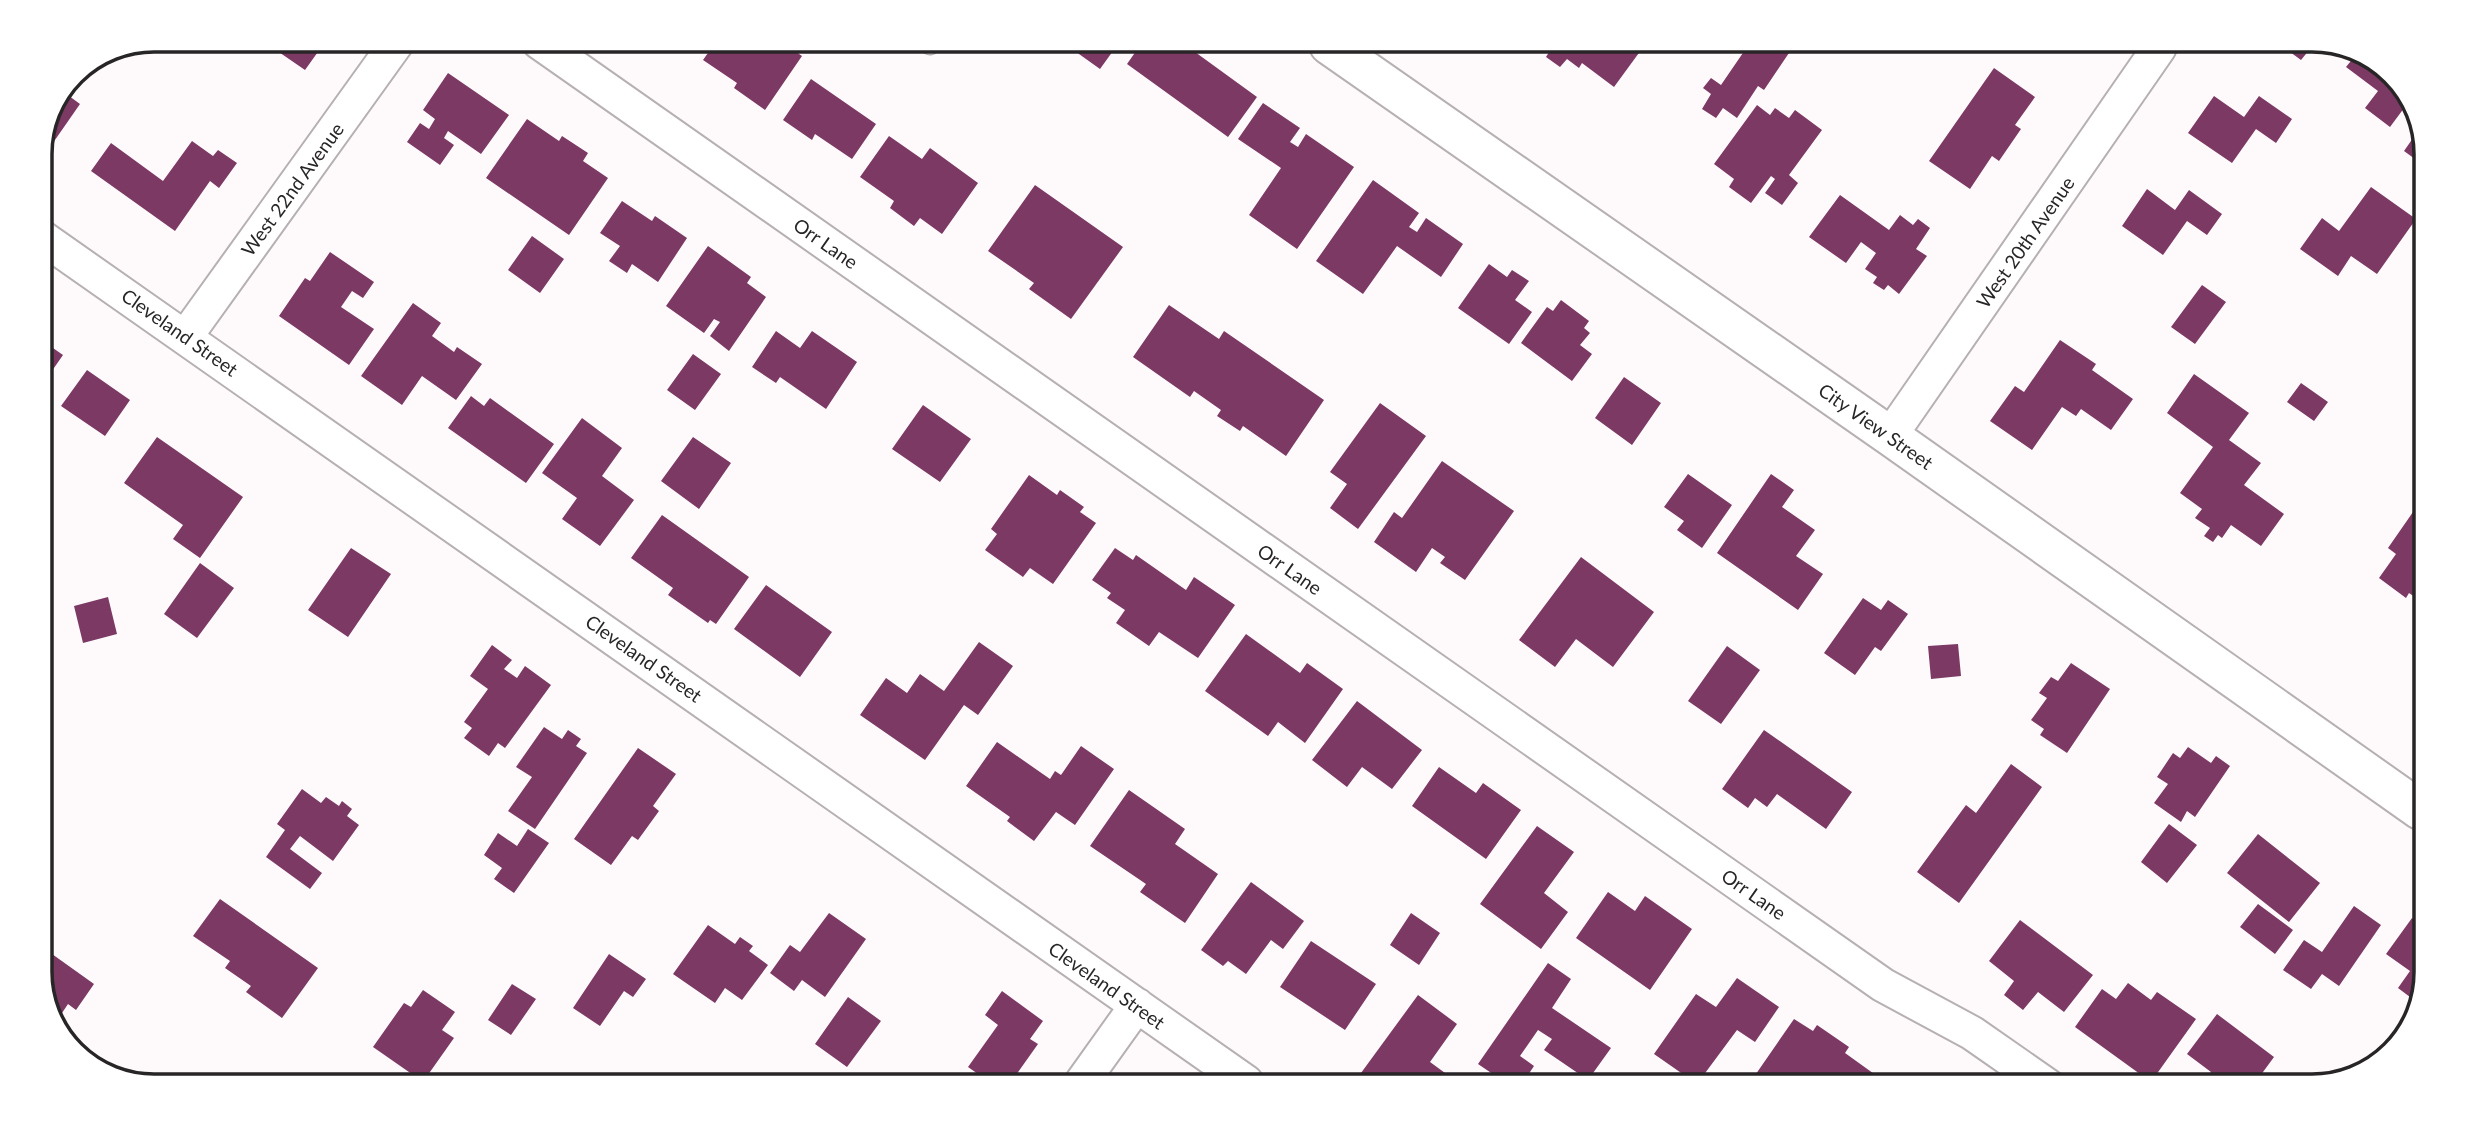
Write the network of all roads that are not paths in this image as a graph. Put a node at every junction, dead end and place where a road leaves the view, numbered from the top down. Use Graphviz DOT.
graph roads {
  1 [pos="390,52"];
  2 [pos="553,52"];
  3 [pos="1339,52"];
  4 [pos="2156,52"];
  5 [pos="53,245"];
  6 [pos="186,336"];
  7 [pos="1891,436"];
  8 [pos="2414,806"];
  9 [pos="1137,1006"];
  10 [pos="1088,1074"];
  11 [pos="1235,1074"];
  12 [pos="2031,1074"];
  1 -- 6 [label="street, West 22nd Avenue"];
  2 -- 12 [label="street, Orr Lane"];
  3 -- 7 [label="street, City View Street"];
  4 -- 7 [label="street, West 20th Avenue"];
  5 -- 6 [label="street, Cleveland Street"];
  6 -- 9 [label="street, Cleveland Street"];
  7 -- 8 [label="street, City View Street"];
  9 -- 10 [label="street"];
  9 -- 11 [label="street, Cleveland Street"];
}
